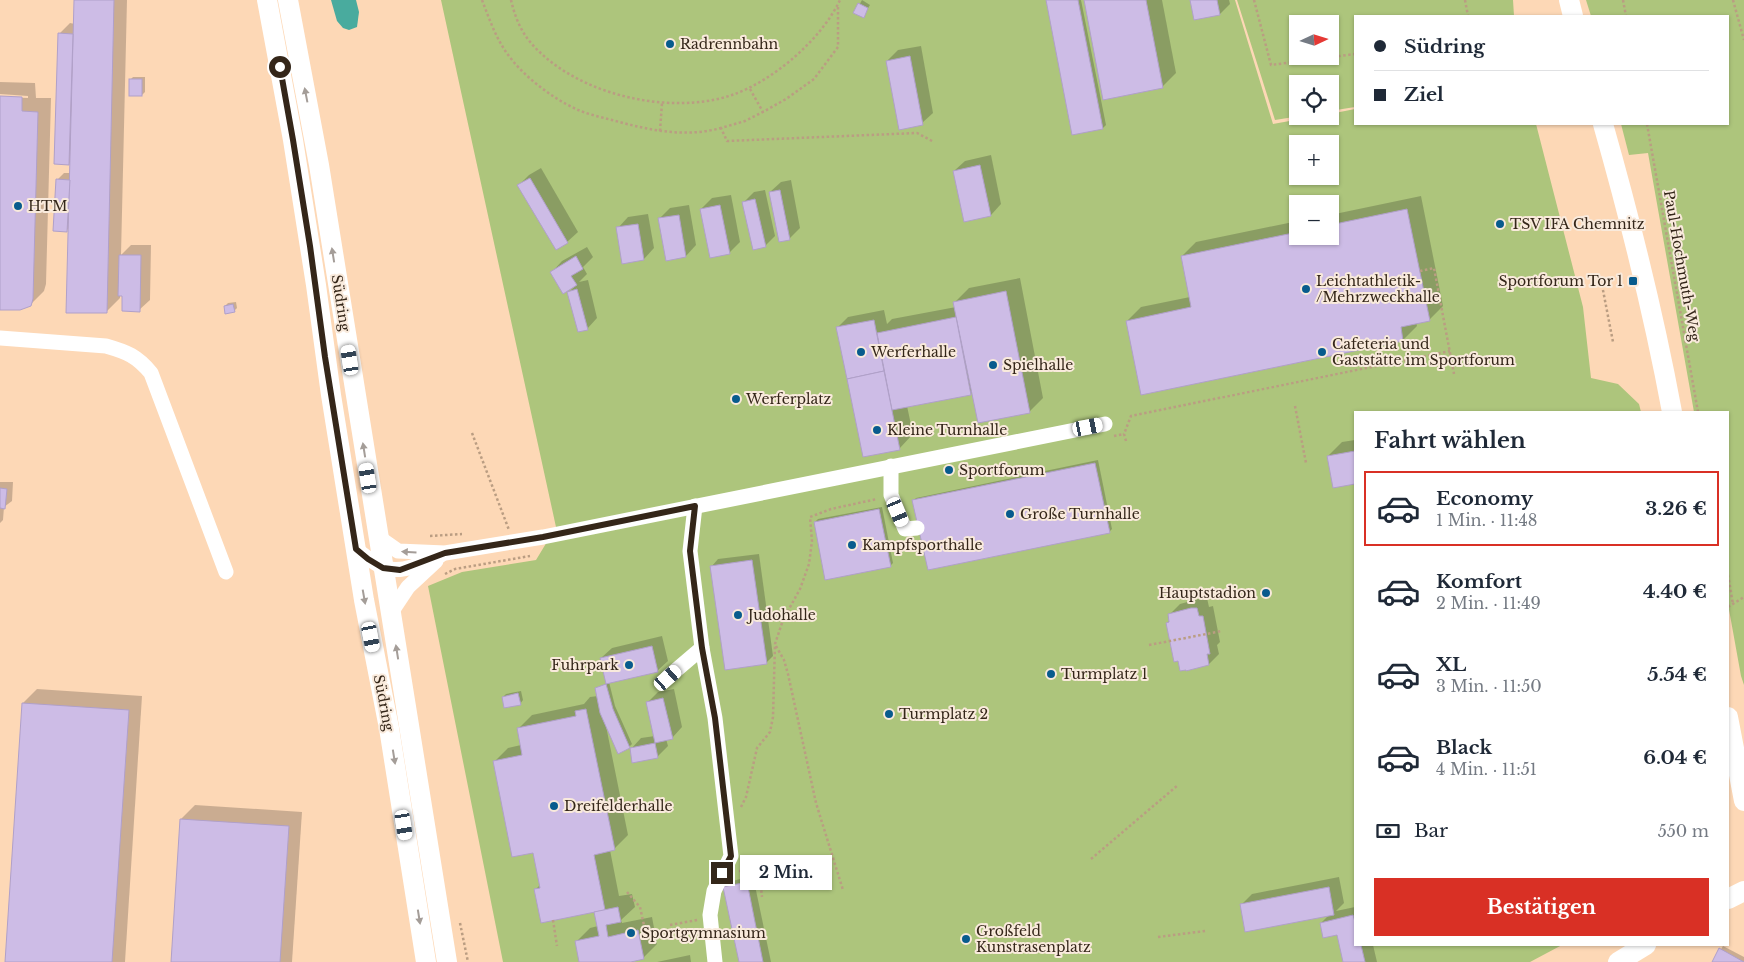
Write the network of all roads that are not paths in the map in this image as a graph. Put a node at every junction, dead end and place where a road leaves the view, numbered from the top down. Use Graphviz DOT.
graph roads {
  1 [pos="258,0"];
  2 [pos="267,0"];
  3 [pos="288,0"];
  4 [pos="1569,0"];
  5 [pos="1573,15"];
  6 [pos="273,31"];
  7 [pos="1603,125"];
  8 [pos="0,338"];
  9 [pos="1672,411"];
  10 [pos="1106,431"];
  11 [pos="891,466"];
  12 [pos="695,506"];
  13 [pos="917,528"];
  14 [pos="378,536"];
  15 [pos="356,549"];
  16 [pos="445,553"];
  17 [pos="383,568"];
  18 [pos="226,572"];
  19 [pos="390,614"];
  20 [pos="702,648"];
  21 [pos="668,678"];
  22 [pos="1729,722"];
  23 [pos="1744,801"];
  24 [pos="1744,891"];
  25 [pos="1729,898"];
  26 [pos="1644,946"];
  27 [pos="426,962"];
  28 [pos="447,962"];
  29 [pos="715,962"];
  30 [pos="1618,962"];
  1 -- 6 [label="main road"];
  2 -- 6 [label="main road, Südring"];
  14 -- 3 [label="main road, Südring, one-way"];
  4 -- 5 [label="main road"];
  6 -- 15 [label="main road, Südring"];
  7 -- 9 [label="main road"];
  8 -- 18 [label="lane"];
  10 -- 11 [label="lane"];
  11 -- 12 [label="lane"];
  11 -- 13 [label="lane"];
  12 -- 16 [label="lane"];
  12 -- 20 [label="lane"];
  16 -- 14 [label="lane, one-way"];
  14 -- 17 [label="main road, Südring"];
  15 -- 17 [label="lane"];
  15 -- 27 [label="main road, Südring, one-way"];
  16 -- 17 [label="lane"];
  16 -- 19 [label="lane"];
  17 -- 19 [label="main road, Südring"];
  28 -- 19 [label="main road, Südring, one-way"];
  20 -- 21 [label="lane"];
  20 -- 29 [label="lane"];
  22 -- 23 [label="main road"];
  24 -- 25 [label="main road"];
  26 -- 30 [label="main road"];
}
